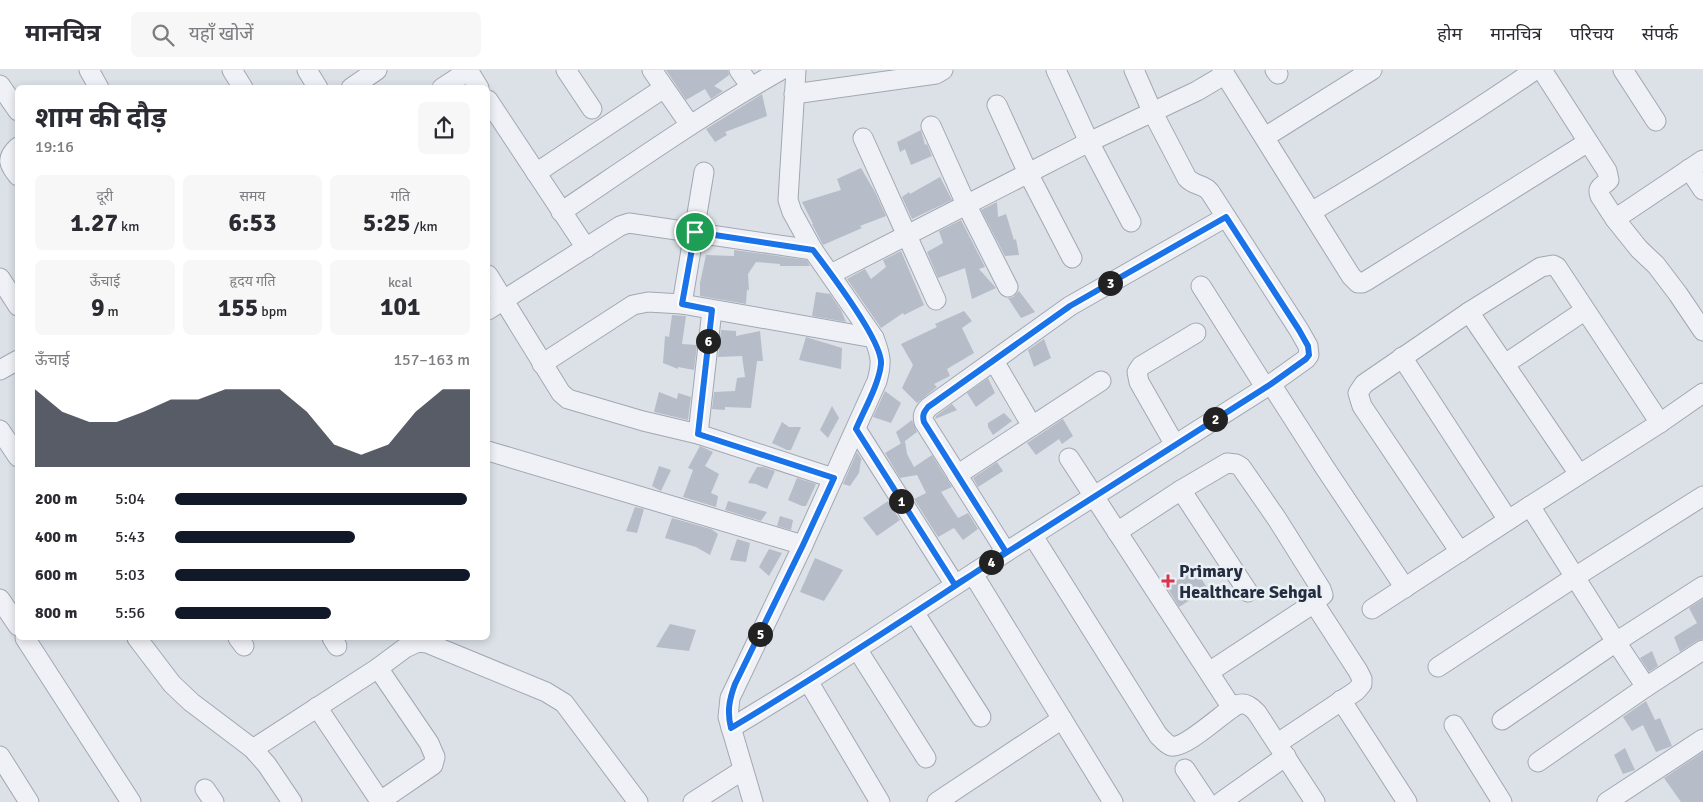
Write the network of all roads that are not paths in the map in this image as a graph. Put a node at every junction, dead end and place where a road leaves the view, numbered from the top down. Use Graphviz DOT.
graph roads {
  1 [pos="89,70"];
  2 [pos="232,70"];
  3 [pos="306,70"];
  4 [pos="377,70"];
  5 [pos="468,70"];
  6 [pos="566,70"];
  7 [pos="652,70"];
  8 [pos="739,70"];
  9 [pos="782,70"];
  10 [pos="796,70"];
  11 [pos="943,70"];
  12 [pos="1056,70"];
  13 [pos="1134,70"];
  14 [pos="1536,70"];
  15 [pos="1542,70"];
  16 [pos="1623,70"];
  17 [pos="1223,72"];
  18 [pos="1364,72"];
  19 [pos="0,84"];
  20 [pos="97,85"];
  21 [pos="241,85"];
  22 [pos="316,85"];
  23 [pos="356,85"];
  24 [pos="446,85"];
  25 [pos="477,85"];
  26 [pos="751,87"];
  27 [pos="664,88"];
  28 [pos="794,94"];
  29 [pos="490,103"];
  30 [pos="997,105"];
  31 [pos="15,106"];
  32 [pos="592,109"];
  33 [pos="1152,111"];
  34 [pos="1656,121"];
  35 [pos="690,126"];
  36 [pos="931,126"];
  37 [pos="1265,137"];
  38 [pos="863,138"];
  39 [pos="1089,142"];
  40 [pos="1588,142"];
  41 [pos="15,150"];
  42 [pos="1696,165"];
  43 [pos="704,172"];
  44 [pos="536,173"];
  45 [pos="1028,174"];
  46 [pos="10,175"];
  47 [pos="1703,190"];
  48 [pos="966,204"];
  49 [pos="561,212"];
  50 [pos="1311,212"];
  51 [pos="1226,217"];
  52 [pos="1615,219"];
  53 [pos="1131,222"];
  54 [pos="695,232"];
  55 [pos="906,234"];
  56 [pos="586,248"];
  57 [pos="813,250"];
  58 [pos="1072,258"];
  59 [pos="831,274"];
  60 [pos="0,278"];
  61 [pos="490,284"];
  62 [pos="1201,286"];
  63 [pos="1008,287"];
  64 [pos="936,300"];
  65 [pos="15,301"];
  66 [pos="682,304"];
  67 [pos="495,305"];
  68 [pos="712,310"];
  69 [pos="1584,311"];
  70 [pos="1469,312"];
  71 [pos="1703,331"];
  72 [pos="1196,333"];
  73 [pos="874,338"];
  74 [pos="1402,357"];
  75 [pos="994,361"];
  76 [pos="15,362"];
  77 [pos="542,364"];
  78 [pos="1505,364"];
  79 [pos="0,370"];
  80 [pos="1101,381"];
  81 [pos="1268,386"];
  82 [pos="1703,393"];
  83 [pos="1660,423"];
  84 [pos="1032,426"];
  85 [pos="856,429"];
  86 [pos="0,430"];
  87 [pos="698,434"];
  88 [pos="1175,445"];
  89 [pos="15,452"];
  90 [pos="490,452"];
  91 [pos="1070,458"];
  92 [pos="1579,474"];
  93 [pos="957,475"];
  94 [pos="834,478"];
  95 [pos="1181,490"];
  96 [pos="1094,496"];
  97 [pos="1703,496"];
  98 [pos="1530,506"];
  99 [pos="1508,520"];
  100 [pos="1117,532"];
  101 [pos="1032,536"];
  102 [pos="803,545"];
  103 [pos="1006,552"];
  104 [pos="1460,552"];
  105 [pos="973,574"];
  106 [pos="1575,577"];
  107 [pos="955,585"];
  108 [pos="1703,586"];
  109 [pos="1405,588"];
  110 [pos="1248,592"];
  111 [pos="0,598"];
  112 [pos="1314,603"];
  113 [pos="1372,609"];
  114 [pos="914,612"];
  115 [pos="11,618"];
  116 [pos="26,640"];
  117 [pos="138,640"];
  118 [pos="1616,642"];
  119 [pos="857,648"];
  120 [pos="1703,650"];
  121 [pos="1438,667"];
  122 [pos="378,668"];
  123 [pos="1209,672"];
  124 [pos="808,681"];
  125 [pos="1646,687"];
  126 [pos="1341,700"];
  127 [pos="317,707"];
  128 [pos="1232,708"];
  129 [pos="982,717"];
  130 [pos="1062,719"];
  131 [pos="1502,720"];
  132 [pos="1454,725"];
  133 [pos="731,728"];
  134 [pos="1703,739"];
  135 [pos="253,749"];
  136 [pos="1282,749"];
  137 [pos="0,756"];
  138 [pos="926,758"];
  139 [pos="1538,762"];
  140 [pos="1184,769"];
  141 [pos="743,770"];
  142 [pos="30,802"];
  143 [pos="131,802"];
  144 [pos="292,802"];
  145 [pos="380,802"];
  146 [pos="638,802"];
  147 [pos="693,802"];
  148 [pos="753,802"];
  149 [pos="880,802"];
  150 [pos="936,802"];
  151 [pos="1113,802"];
  152 [pos="1207,802"];
  153 [pos="1221,802"];
  154 [pos="1316,802"];
  155 [pos="1407,802"];
  156 [pos="1502,802"];
  157 [pos="1607,802"];
  1 -- 20 [label="street"];
  2 -- 21 [label="street"];
  3 -- 22 [label="street"];
  4 -- 23 [label="street"];
  5 -- 24 [label="street"];
  5 -- 25 [label="street"];
  6 -- 32 [label="street"];
  7 -- 27 [label="street"];
  8 -- 26 [label="street"];
  9 -- 26 [label="street"];
  10 -- 28 [label="street"];
  11 -- 28 [label="street"];
  12 -- 39 [label="street"];
  13 -- 33 [label="street"];
  14 -- 50 [label="street"];
  15 -- 40 [label="street"];
  16 -- 34 [label="street"];
  17 -- 33 [label="street"];
  17 -- 37 [label="street"];
  18 -- 37 [label="street"];
  19 -- 31 [label="street"];
  26 -- 35 [label="street"];
  27 -- 35 [label="street"];
  27 -- 44 [label="street"];
  28 -- 57 [label="street"];
  29 -- 44 [label="street"];
  30 -- 45 [label="street"];
  33 -- 39 [label="street"];
  33 -- 51 [label="street"];
  35 -- 49 [label="street"];
  36 -- 48 [label="street"];
  37 -- 50 [label="street"];
  38 -- 55 [label="street"];
  39 -- 45 [label="street"];
  39 -- 53 [label="street"];
  40 -- 50 [label="street"];
  40 -- 52 [label="street"];
  41 -- 46 [label="street"];
  42 -- 47 [label="street"];
  42 -- 52 [label="street"];
  43 -- 54 [label="street"];
  44 -- 49 [label="street"];
  45 -- 48 [label="street"];
  45 -- 58 [label="street"];
  48 -- 55 [label="street"];
  48 -- 63 [label="street"];
  49 -- 56 [label="street"];
  51 -- 75 [label="street"];
  51 -- 81 [label="street"];
  52 -- 71 [label="street"];
  54 -- 56 [label="street"];
  54 -- 57 [label="street"];
  54 -- 66 [label="street"];
  55 -- 59 [label="street"];
  55 -- 64 [label="street"];
  56 -- 67 [label="street"];
  57 -- 59 [label="street"];
  59 -- 73 [label="street"];
  60 -- 65 [label="street"];
  61 -- 67 [label="street"];
  62 -- 81 [label="street"];
  66 -- 68 [label="street"];
  66 -- 77 [label="street"];
  67 -- 77 [label="street"];
  68 -- 73 [label="street"];
  68 -- 87 [label="street"];
  69 -- 70 [label="street"];
  69 -- 78 [label="street"];
  69 -- 83 [label="street"];
  70 -- 74 [label="street"];
  70 -- 78 [label="street"];
  72 -- 88 [label="street"];
  73 -- 85 [label="street"];
  74 -- 99 [label="street"];
  74 -- 104 [label="street"];
  75 -- 84 [label="street"];
  75 -- 93 [label="street"];
  76 -- 79 [label="street"];
  77 -- 87 [label="street"];
  78 -- 92 [label="street"];
  80 -- 84 [label="street"];
  81 -- 88 [label="street"];
  81 -- 109 [label="street"];
  82 -- 83 [label="street"];
  83 -- 92 [label="street"];
  84 -- 93 [label="street"];
  85 -- 94 [label="street"];
  85 -- 107 [label="street"];
  86 -- 89 [label="street"];
  87 -- 94 [label="street"];
  88 -- 96 [label="street"];
  90 -- 102 [label="street"];
  91 -- 96 [label="street"];
  92 -- 98 [label="street"];
  93 -- 103 [label="street"];
  94 -- 102 [label="street"];
  95 -- 100 [label="street"];
  95 -- 110 [label="street"];
  95 -- 112 [label="street"];
  96 -- 100 [label="street"];
  96 -- 101 [label="street"];
  97 -- 106 [label="street"];
  98 -- 99 [label="street"];
  98 -- 106 [label="street"];
  99 -- 104 [label="street"];
  100 -- 123 [label="street"];
  101 -- 103 [label="street"];
  101 -- 128 [label="street"];
  102 -- 133 [label="street"];
  103 -- 105 [label="street"];
  104 -- 109 [label="street"];
  105 -- 107 [label="street"];
  105 -- 130 [label="street"];
  106 -- 118 [label="street"];
  106 -- 121 [label="street"];
  107 -- 114 [label="street"];
  108 -- 118 [label="street"];
  109 -- 113 [label="street"];
  111 -- 115 [label="street"];
  112 -- 123 [label="street"];
  112 -- 126 [label="street"];
  114 -- 119 [label="street"];
  114 -- 129 [label="street"];
  116 -- 143 [label="street"];
  117 -- 135 [label="street"];
  118 -- 125 [label="street"];
  118 -- 131 [label="street"];
  119 -- 124 [label="street"];
  119 -- 138 [label="street"];
  120 -- 125 [label="street"];
  122 -- 127 [label="street"];
  122 -- 145 [label="street"];
  122 -- 146 [label="street"];
  123 -- 128 [label="street"];
  124 -- 133 [label="street"];
  124 -- 149 [label="street"];
  125 -- 139 [label="street"];
  126 -- 136 [label="street"];
  126 -- 155 [label="street"];
  127 -- 135 [label="street"];
  127 -- 145 [label="street"];
  128 -- 136 [label="street"];
  130 -- 150 [label="street"];
  130 -- 151 [label="street"];
  132 -- 156 [label="street"];
  133 -- 141 [label="street"];
  134 -- 157 [label="street"];
  135 -- 144 [label="street"];
  136 -- 153 [label="street"];
  136 -- 154 [label="street"];
  137 -- 142 [label="street"];
  140 -- 152 [label="street"];
  141 -- 147 [label="street"];
  141 -- 148 [label="street"];
}
